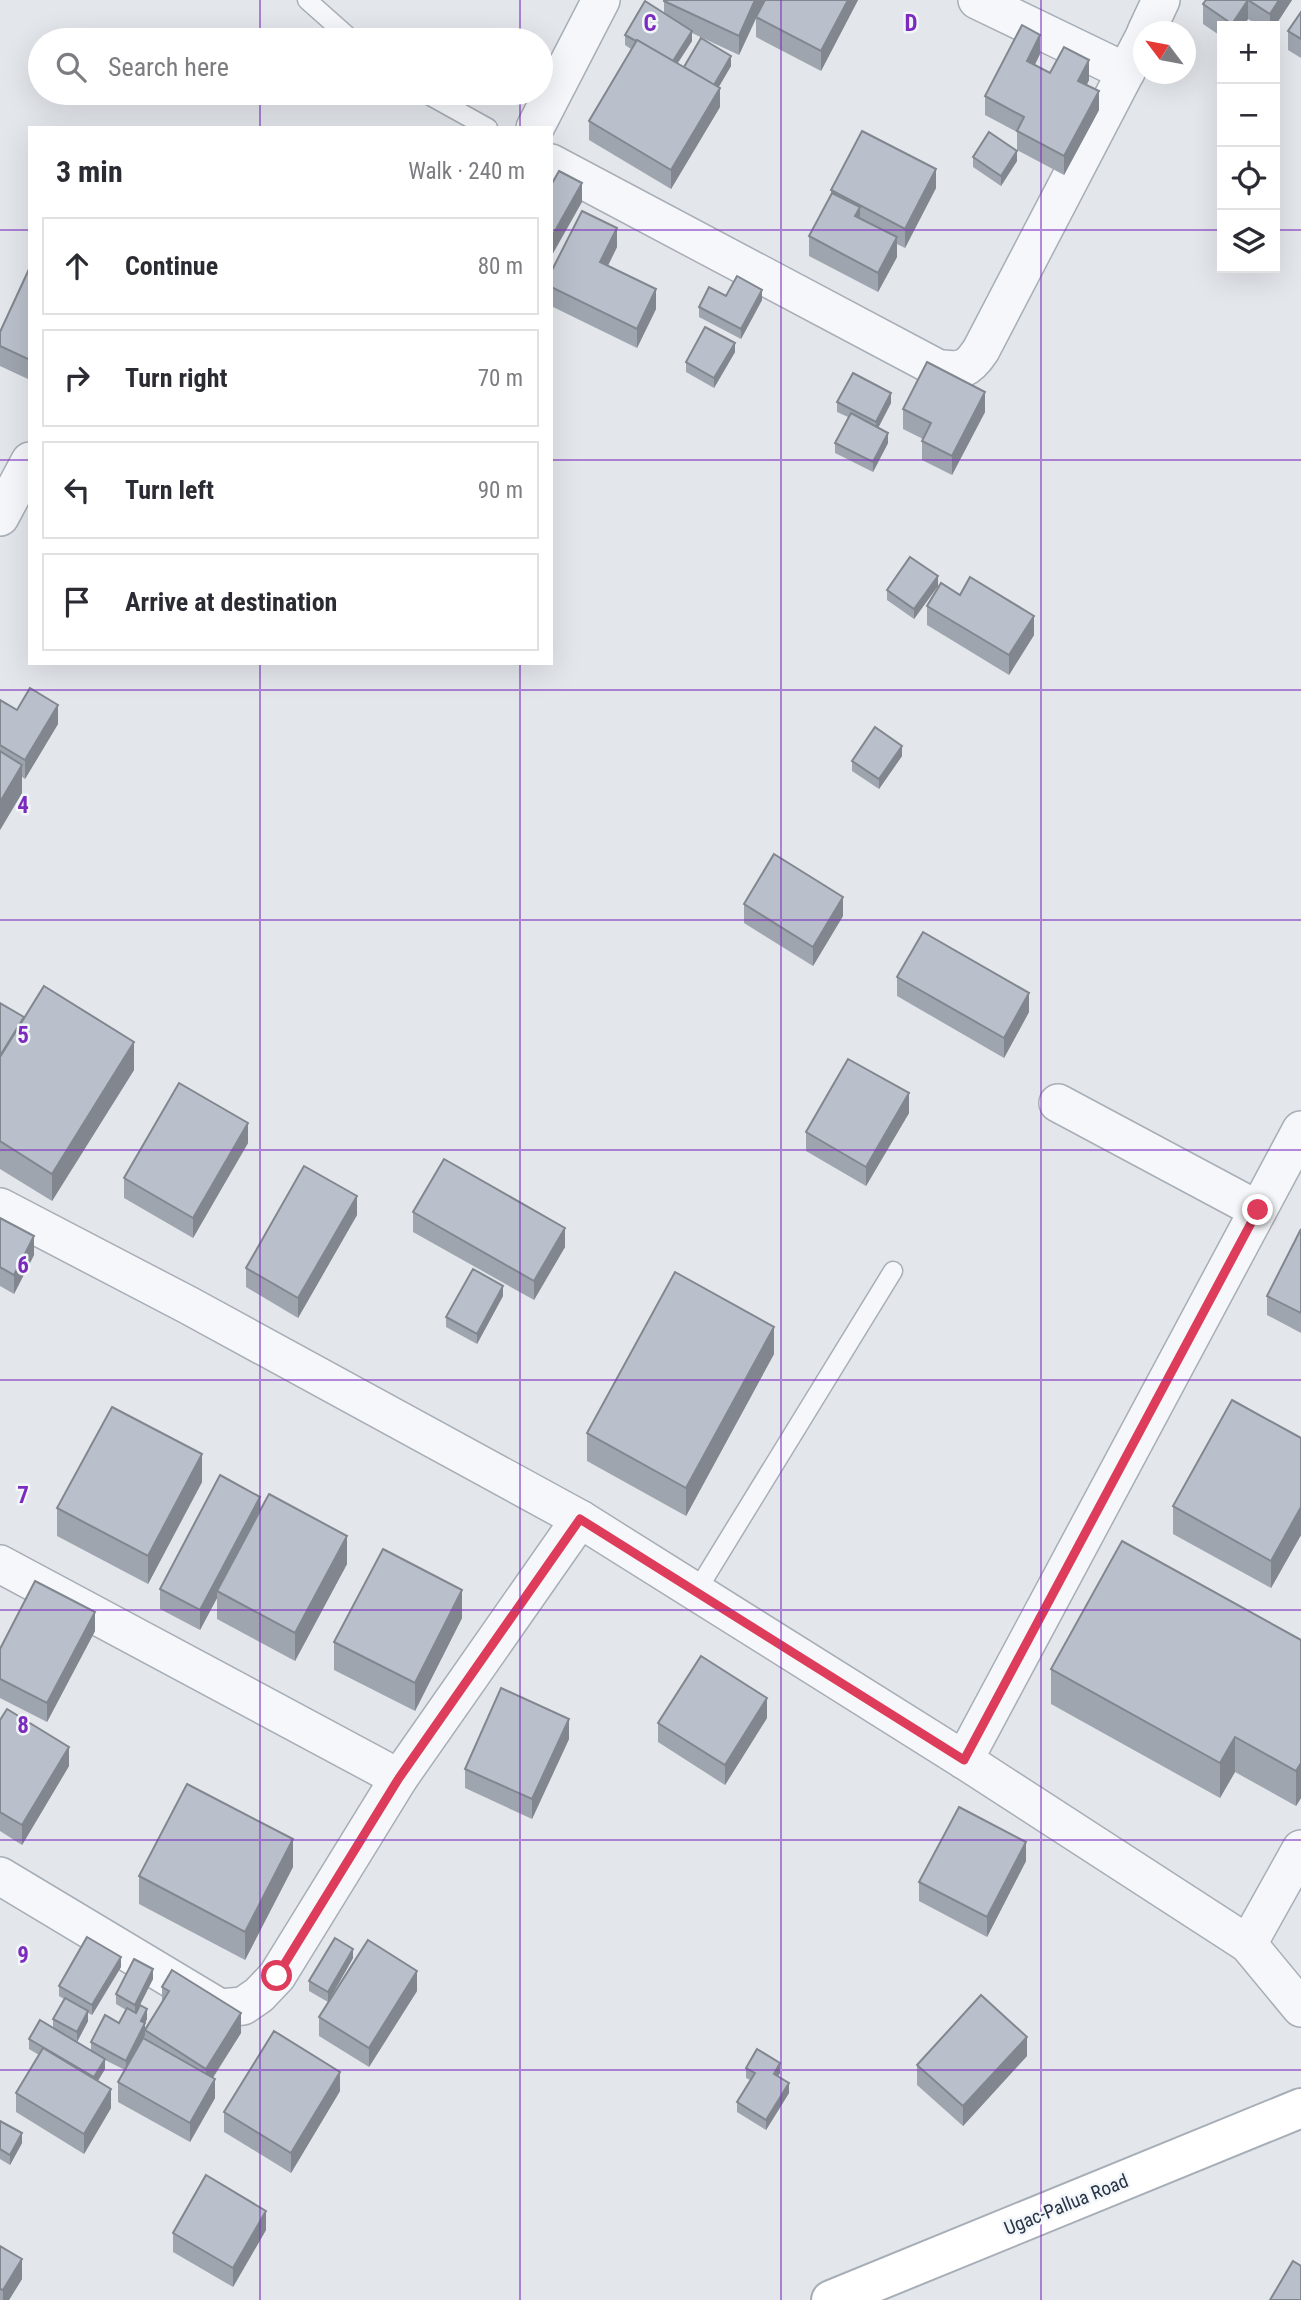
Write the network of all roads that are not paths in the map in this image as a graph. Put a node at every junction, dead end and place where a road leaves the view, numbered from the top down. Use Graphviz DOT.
graph roads {
  1 [pos="307,0"];
  2 [pos="601,0"];
  3 [pos="977,0"];
  4 [pos="1161,0"];
  5 [pos="1151,21"];
  6 [pos="338,28"];
  7 [pos="1133,58"];
  8 [pos="1126,72"];
  9 [pos="553,93"];
  10 [pos="447,105"];
  11 [pos="547,105"];
  12 [pos="484,126"];
  13 [pos="536,126"];
  14 [pos="553,164"];
  15 [pos="28,465"];
  16 [pos="0,517"];
  17 [pos="1058,1103"];
  18 [pos="1301,1130"];
  19 [pos="0,1207"];
  20 [pos="1258,1210"];
  21 [pos="893,1271"];
  22 [pos="580,1519"];
  23 [pos="0,1564"];
  24 [pos="696,1592"];
  25 [pos="964,1760"];
  26 [pos="399,1778"];
  27 [pos="1301,1849"];
  28 [pos="0,1876"];
  29 [pos="1248,1944"];
  30 [pos="1301,2008"];
  31 [pos="1301,2108"];
  32 [pos="831,2300"];
  1 -- 6 [label="lane"];
  2 -- 9 [label="street"];
  3 -- 8 [label="street"];
  4 -- 5 [label="street"];
  7 -- 8 [label="street"];
  8 -- 14 [label="street"];
  10 -- 12 [label="lane"];
  11 -- 13 [label="street"];
  15 -- 16 [label="street"];
  17 -- 20 [label="street"];
  18 -- 20 [label="street"];
  19 -- 22 [label="street"];
  20 -- 25 [label="street"];
  21 -- 24 [label="lane"];
  22 -- 24 [label="street"];
  22 -- 26 [label="street"];
  23 -- 26 [label="street"];
  24 -- 25 [label="street"];
  25 -- 29 [label="street"];
  26 -- 28 [label="street"];
  27 -- 29 [label="street"];
  29 -- 30 [label="street"];
  31 -- 32 [label="street, Ugac-Pallua Road"];
}
